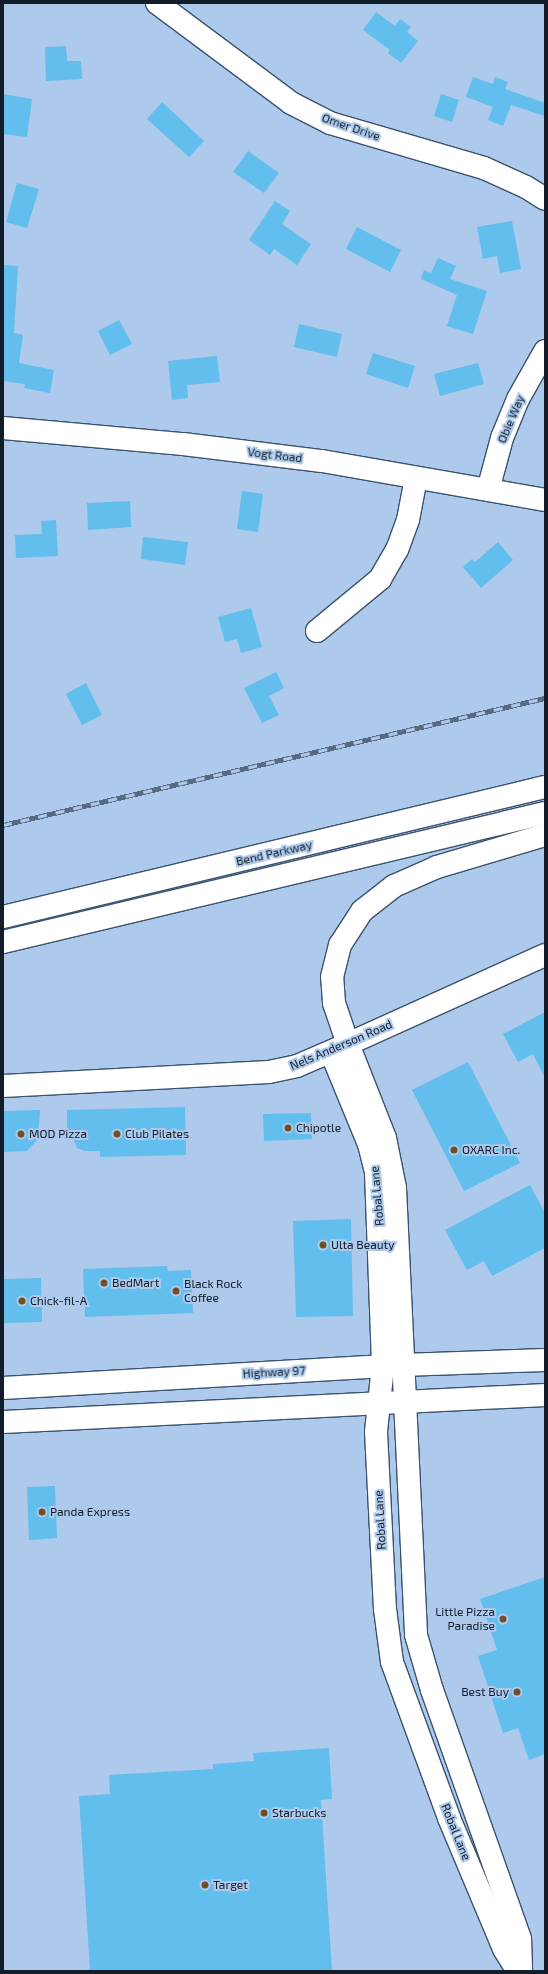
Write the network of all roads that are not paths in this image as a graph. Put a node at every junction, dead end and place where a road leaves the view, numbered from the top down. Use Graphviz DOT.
graph roads {
  1 [pos="157,3"];
  2 [pos="545,199"];
  3 [pos="545,351"];
  4 [pos="3,428"];
  5 [pos="416,478"];
  6 [pos="488,490"];
  7 [pos="545,500"];
  8 [pos="317,631"];
  9 [pos="545,787"];
  10 [pos="545,813"];
  11 [pos="545,835"];
  12 [pos="3,917"];
  13 [pos="3,942"];
  14 [pos="545,955"];
  15 [pos="339,1048"];
  16 [pos="3,1086"];
  17 [pos="545,1360"];
  18 [pos="392,1366"];
  19 [pos="3,1388"];
  20 [pos="545,1395"];
  21 [pos="404,1401"];
  22 [pos="379,1404"];
  23 [pos="3,1422"];
  24 [pos="518,1971"];
  25 [pos="522,1971"];
  1 -- 2 [label="main road, Omer Drive"];
  3 -- 6 [label="main road, Obie Way"];
  4 -- 5 [label="main road, Vogt Road"];
  5 -- 6 [label="main road, Vogt Road"];
  5 -- 8 [label="main road"];
  6 -- 7 [label="main road, Vogt Road"];
  9 -- 12 [label="main road, Bend Parkway"];
  10 -- 13 [label="main road"];
  11 -- 15 [label="main road, Robal Lane"];
  14 -- 15 [label="main road, Nels Anderson Road"];
  15 -- 16 [label="main road, Nels Anderson Road"];
  15 -- 18 [label="main road, Robal Lane"];
  17 -- 18 [label="main road, Highway 97"];
  18 -- 19 [label="main road, Highway 97"];
  18 -- 21 [label="main road, Robal Lane"];
  18 -- 22 [label="main road, Robal Lane"];
  20 -- 21 [label="main road"];
  21 -- 22 [label="main road"];
  21 -- 25 [label="main road, Robal Lane"];
  22 -- 23 [label="main road"];
  22 -- 24 [label="main road, Robal Lane"];
}
